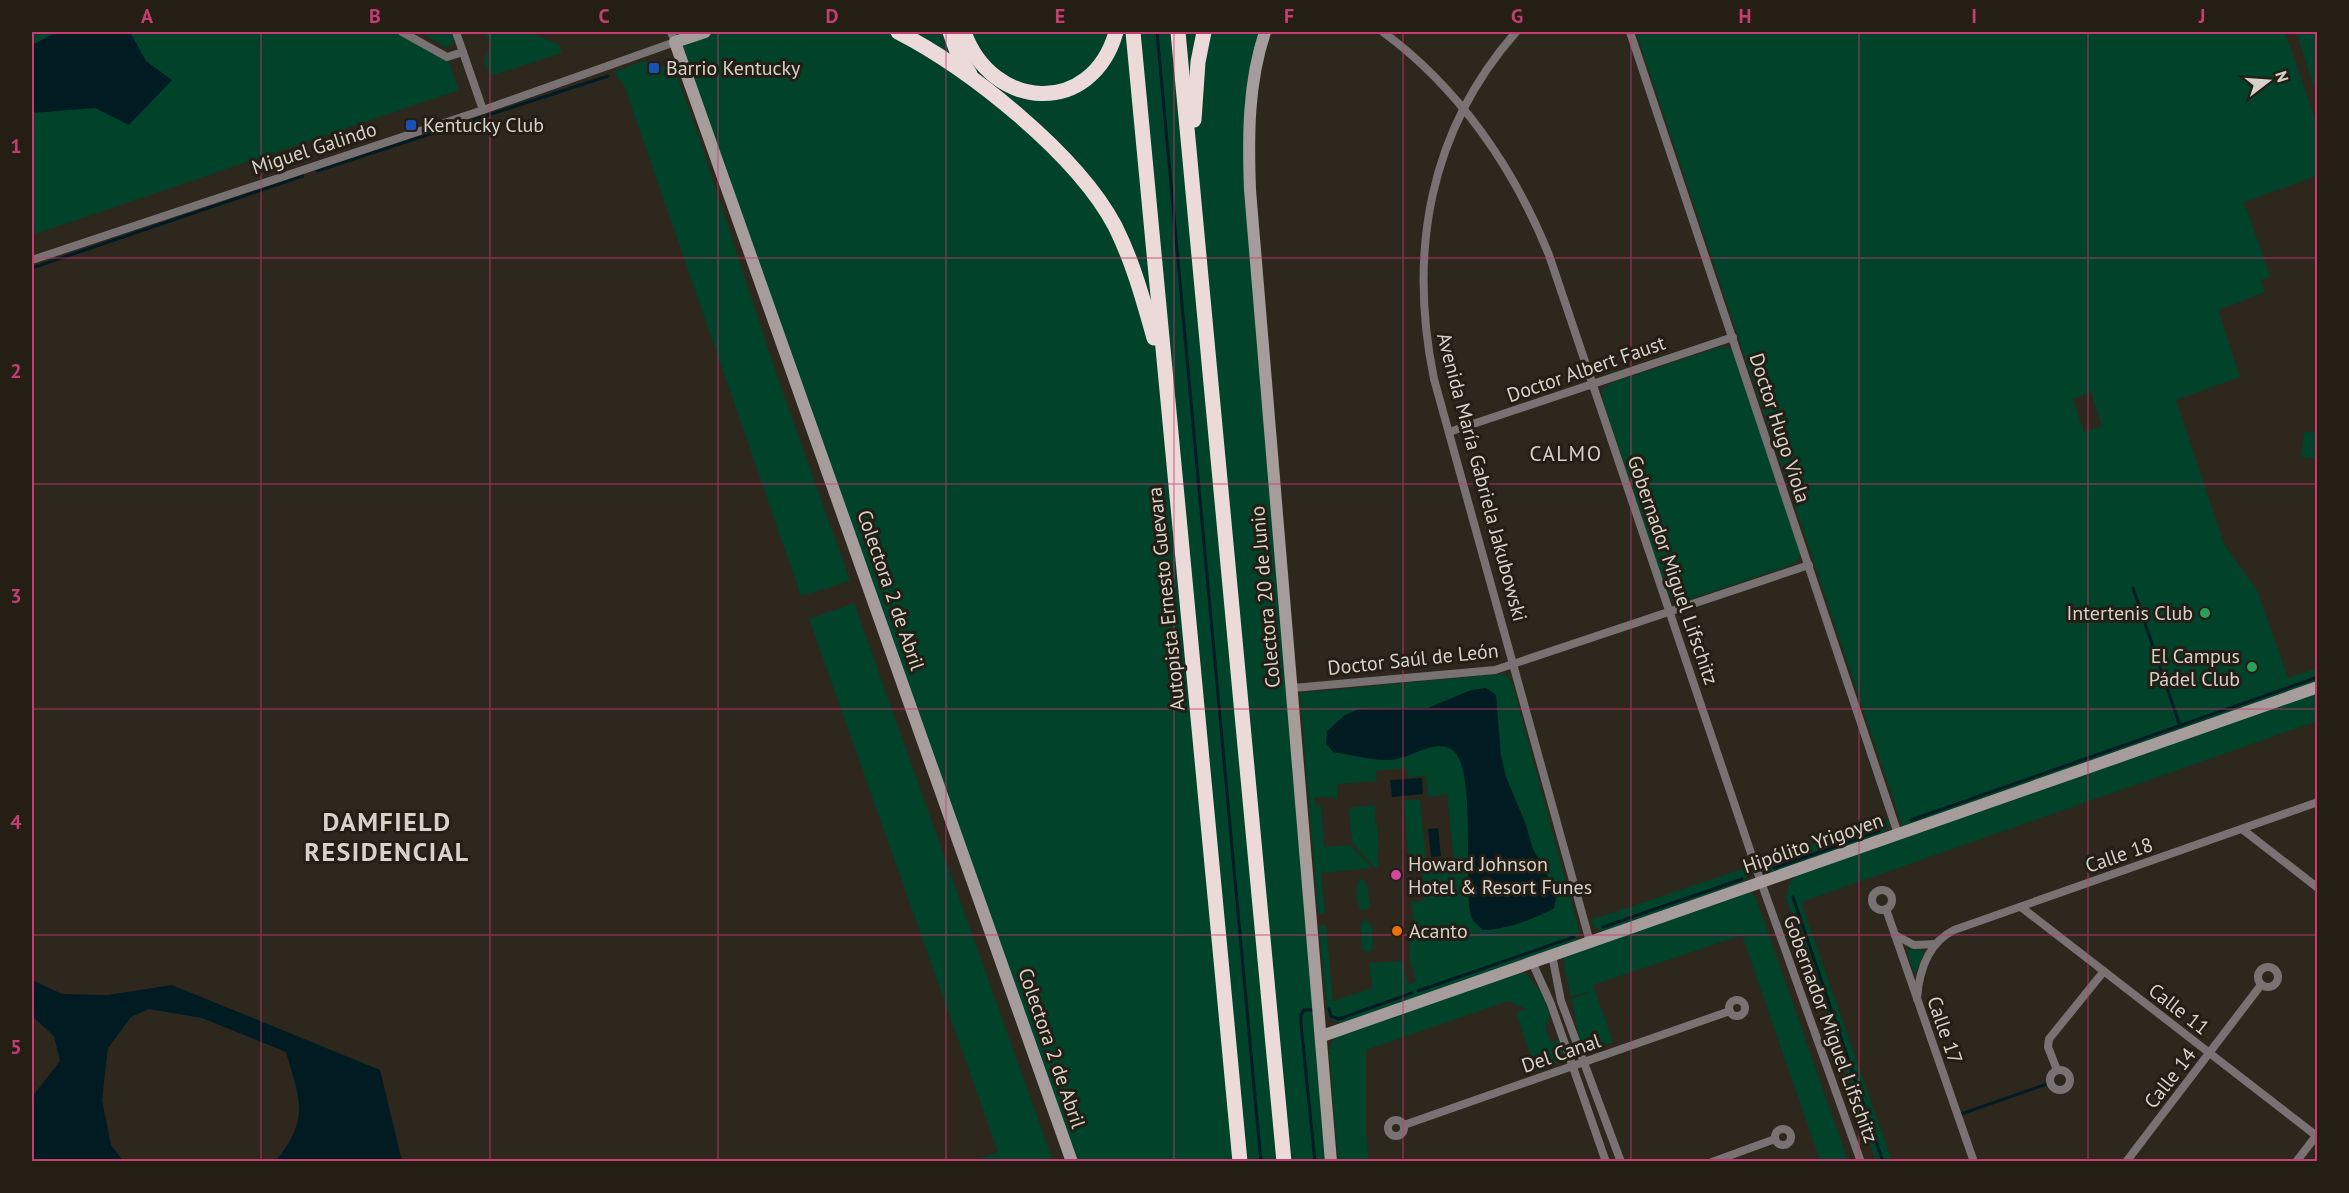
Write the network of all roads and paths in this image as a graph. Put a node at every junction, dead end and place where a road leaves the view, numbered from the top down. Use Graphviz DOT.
graph roads {
  1 [pos="402,32"];
  2 [pos="456,32"];
  3 [pos="705,32"];
  4 [pos="898,32"];
  5 [pos="950,32"];
  6 [pos="964,32"];
  7 [pos="1116,32"];
  8 [pos="1133,32"];
  9 [pos="1178,32"];
  10 [pos="1204,32"];
  11 [pos="1265,32"];
  12 [pos="1383,32"];
  13 [pos="1516,32"];
  14 [pos="1630,32"];
  15 [pos="673,37"];
  16 [pos="463,52"];
  17 [pos="978,83"];
  18 [pos="483,110"];
  19 [pos="1464,110"];
  20 [pos="1192,189"];
  21 [pos="32,260"];
  22 [pos="1733,337"];
  23 [pos="1163,367"];
  24 [pos="1593,384"];
  25 [pos="1449,432"];
  26 [pos="1809,565"];
  27 [pos="1670,612"];
  28 [pos="1514,664"];
  29 [pos="2318,687"];
  30 [pos="1293,688"];
  31 [pos="2318,802"];
  32 [pos="2242,829"];
  33 [pos="1898,834"];
  34 [pos="1761,882"];
  35 [pos="2318,888"];
  36 [pos="2021,907"];
  37 [pos="1886,909"];
  38 [pos="1895,934"];
  39 [pos="1590,942"];
  40 [pos="1935,944"];
  41 [pos="1552,955"];
  42 [pos="1532,962"];
  43 [pos="2104,971"];
  44 [pos="2261,986"];
  45 [pos="1917,999"];
  46 [pos="1730,1011"];
  47 [pos="1322,1036"];
  48 [pos="2210,1053"];
  49 [pos="1584,1062"];
  50 [pos="1574,1066"];
  51 [pos="2057,1070"];
  52 [pos="1404,1125"];
  53 [pos="2317,1136"];
  54 [pos="1775,1139"];
  55 [pos="1072,1161"];
  56 [pos="1240,1161"];
  57 [pos="1284,1161"];
  58 [pos="1331,1161"];
  59 [pos="1606,1161"];
  60 [pos="1621,1161"];
  61 [pos="1712,1161"];
  62 [pos="1861,1161"];
  63 [pos="1974,1161"];
  64 [pos="2126,1161"];
  65 [pos="2296,1161"];
  1 -- 16 [label="street"];
  2 -- 16 [label="street"];
  3 -- 15 [label="main road"];
  4 -- 17 [label="highway"];
  5 -- 17 [label="highway"];
  6 -- 7 [label="highway"];
  8 -- 23 [label="highway, Autopista Ernesto Guevara"];
  9 -- 20 [label="highway"];
  10 -- 20 [label="highway"];
  11 -- 30 [label="main road, Colectora 20 de Junio"];
  12 -- 19 [label="street, Gobernador Miguel Lifschitz"];
  13 -- 19 [label="street, Avenida María Gabriela Jakubowski"];
  14 -- 22 [label="street, Doctor Hugo Viola"];
  15 -- 18 [label="street, Miguel Galindo"];
  15 -- 55 [label="main road, Colectora 2 de Abril"];
  16 -- 18 [label="street"];
  17 -- 23 [label="highway"];
  18 -- 21 [label="street, Miguel Galindo"];
  19 -- 24 [label="street, Gobernador Miguel Lifschitz"];
  19 -- 25 [label="street, Avenida María Gabriela Jakubowski"];
  20 -- 57 [label="highway"];
  22 -- 24 [label="street, Doctor Albert Faust"];
  22 -- 26 [label="street, Doctor Hugo Viola"];
  23 -- 56 [label="highway, Autopista Ernesto Guevara"];
  24 -- 25 [label="street, Doctor Albert Faust"];
  24 -- 27 [label="street, Gobernador Miguel Lifschitz"];
  25 -- 28 [label="street, Avenida María Gabriela Jakubowski"];
  26 -- 27 [label="street, Doctor Saúl de León"];
  26 -- 33 [label="street, Doctor Hugo Viola"];
  27 -- 28 [label="street, Doctor Saúl de León"];
  27 -- 34 [label="street, Gobernador Miguel Lifschitz"];
  28 -- 30 [label="street, Doctor Saúl de León"];
  28 -- 39 [label="street, Avenida María Gabriela Jakubowski"];
  29 -- 33 [label="main road, Hipólito Yrigoyen"];
  30 -- 47 [label="main road, Colectora 20 de Junio"];
  31 -- 32 [label="street, Calle 18"];
  32 -- 35 [label="street"];
  32 -- 36 [label="street, Calle 18"];
  33 -- 34 [label="main road, Hipólito Yrigoyen"];
  34 -- 39 [label="main road, Hipólito Yrigoyen"];
  34 -- 62 [label="street, Gobernador Miguel Lifschitz"];
  36 -- 40 [label="street, Calle 18"];
  36 -- 43 [label="street, Calle 11"];
  37 -- 38 [label="street, Calle 17"];
  38 -- 40 [label="street"];
  38 -- 45 [label="street, Calle 17"];
  39 -- 41 [label="main road, Hipólito Yrigoyen"];
  40 -- 45 [label="street, Calle 18"];
  41 -- 42 [label="main road, Hipólito Yrigoyen"];
  41 -- 49 [label="street"];
  42 -- 47 [label="main road, Hipólito Yrigoyen"];
  42 -- 50 [label="street"];
  43 -- 48 [label="street, Calle 11"];
  43 -- 51 [label="street"];
  44 -- 48 [label="street, Calle 14"];
  45 -- 63 [label="street, Calle 17"];
  46 -- 49 [label="street, Del Canal"];
  47 -- 58 [label="main road, Colectora 20 de Junio"];
  48 -- 53 [label="street, Calle 11"];
  48 -- 64 [label="street, Calle 14"];
  49 -- 50 [label="street, Del Canal"];
  49 -- 60 [label="street"];
  50 -- 52 [label="street, Del Canal"];
  50 -- 59 [label="street"];
  53 -- 65 [label="street"];
  54 -- 61 [label="street"];
}
